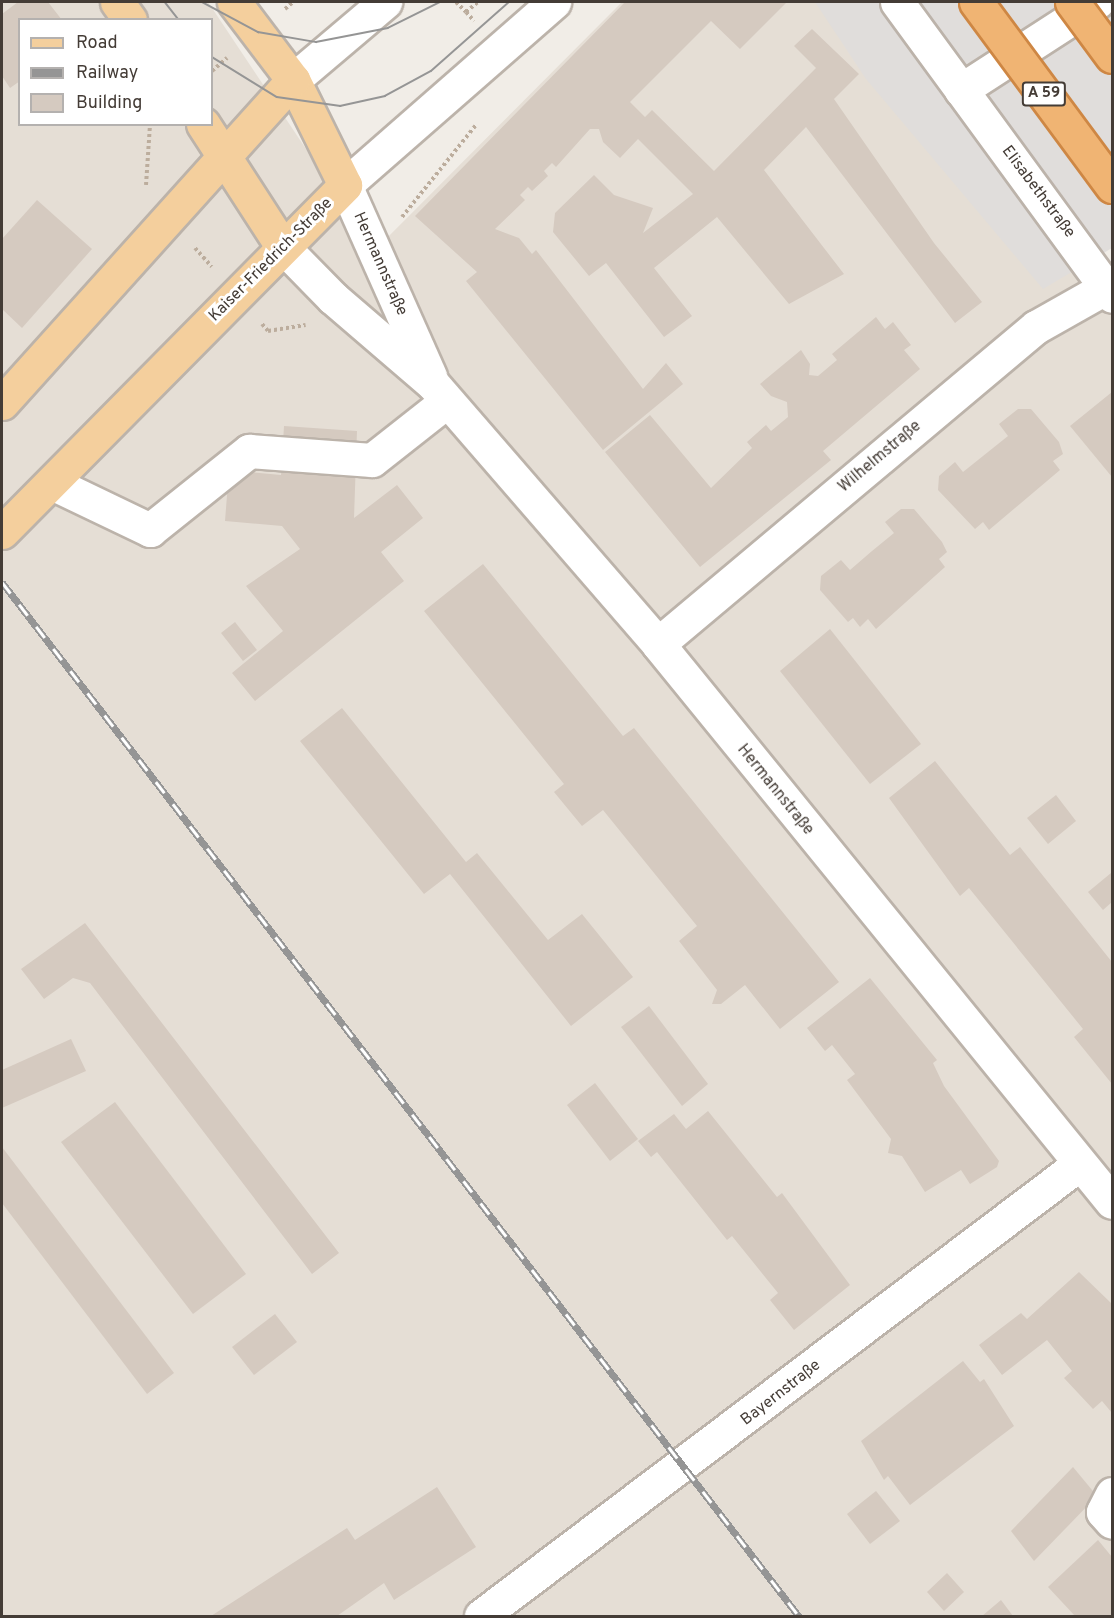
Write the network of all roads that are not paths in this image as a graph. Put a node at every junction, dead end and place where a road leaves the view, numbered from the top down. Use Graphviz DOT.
graph roads {
  1 [pos="117,2"];
  2 [pos="234,2"];
  3 [pos="385,2"];
  4 [pos="554,2"];
  5 [pos="897,2"];
  6 [pos="976,2"];
  7 [pos="1072,2"];
  8 [pos="1097,2"];
  9 [pos="129,18"];
  10 [pos="1113,56"];
  11 [pos="293,80"];
  12 [pos="961,90"];
  13 [pos="204,126"];
  14 [pos="224,155"];
  15 [pos="345,185"];
  16 [pos="1113,186"];
  17 [pos="282,246"];
  18 [pos="1110,289"];
  19 [pos="440,392"];
  20 [pos="2,403"];
  21 [pos="52,483"];
  22 [pos="2,532"];
  23 [pos="658,644"];
  24 [pos="1078,1165"];
  25 [pos="1113,1202"];
  26 [pos="1113,1494"];
  27 [pos="1113,1522"];
  28 [pos="481,1617"];
  1 -- 9 [label="main road"];
  2 -- 11 [label="main road, Hermannstraße"];
  3 -- 11 [label="street"];
  4 -- 15 [label="street, Kaiser-Friedrich-Straße"];
  5 -- 12 [label="street, Elisabethstraße"];
  6 -- 16 [label="highway, A 59, bridge"];
  7 -- 10 [label="highway, bridge"];
  8 -- 12 [label="street"];
  11 -- 14 [label="main road"];
  11 -- 15 [label="main road, Hermannstraße"];
  12 -- 18 [label="street, Elisabethstraße"];
  13 -- 14 [label="main road"];
  14 -- 17 [label="main road"];
  14 -- 20 [label="main road"];
  15 -- 17 [label="main road, Kaiser-Friedrich-Straße"];
  15 -- 19 [label="street, Hermannstraße"];
  17 -- 19 [label="street, Hermannstraße"];
  17 -- 21 [label="main road, Kaiser-Friedrich-Straße"];
  18 -- 23 [label="street, Wilhelmstraße"];
  19 -- 21 [label="street"];
  19 -- 23 [label="street, Hermannstraße"];
  21 -- 22 [label="main road, Kaiser-Friedrich-Straße"];
  23 -- 24 [label="street, Hermannstraße"];
  24 -- 25 [label="street, Hermannstraße"];
  24 -- 28 [label="street, Bayernstraße"];
  26 -- 27 [label="street"];
}
